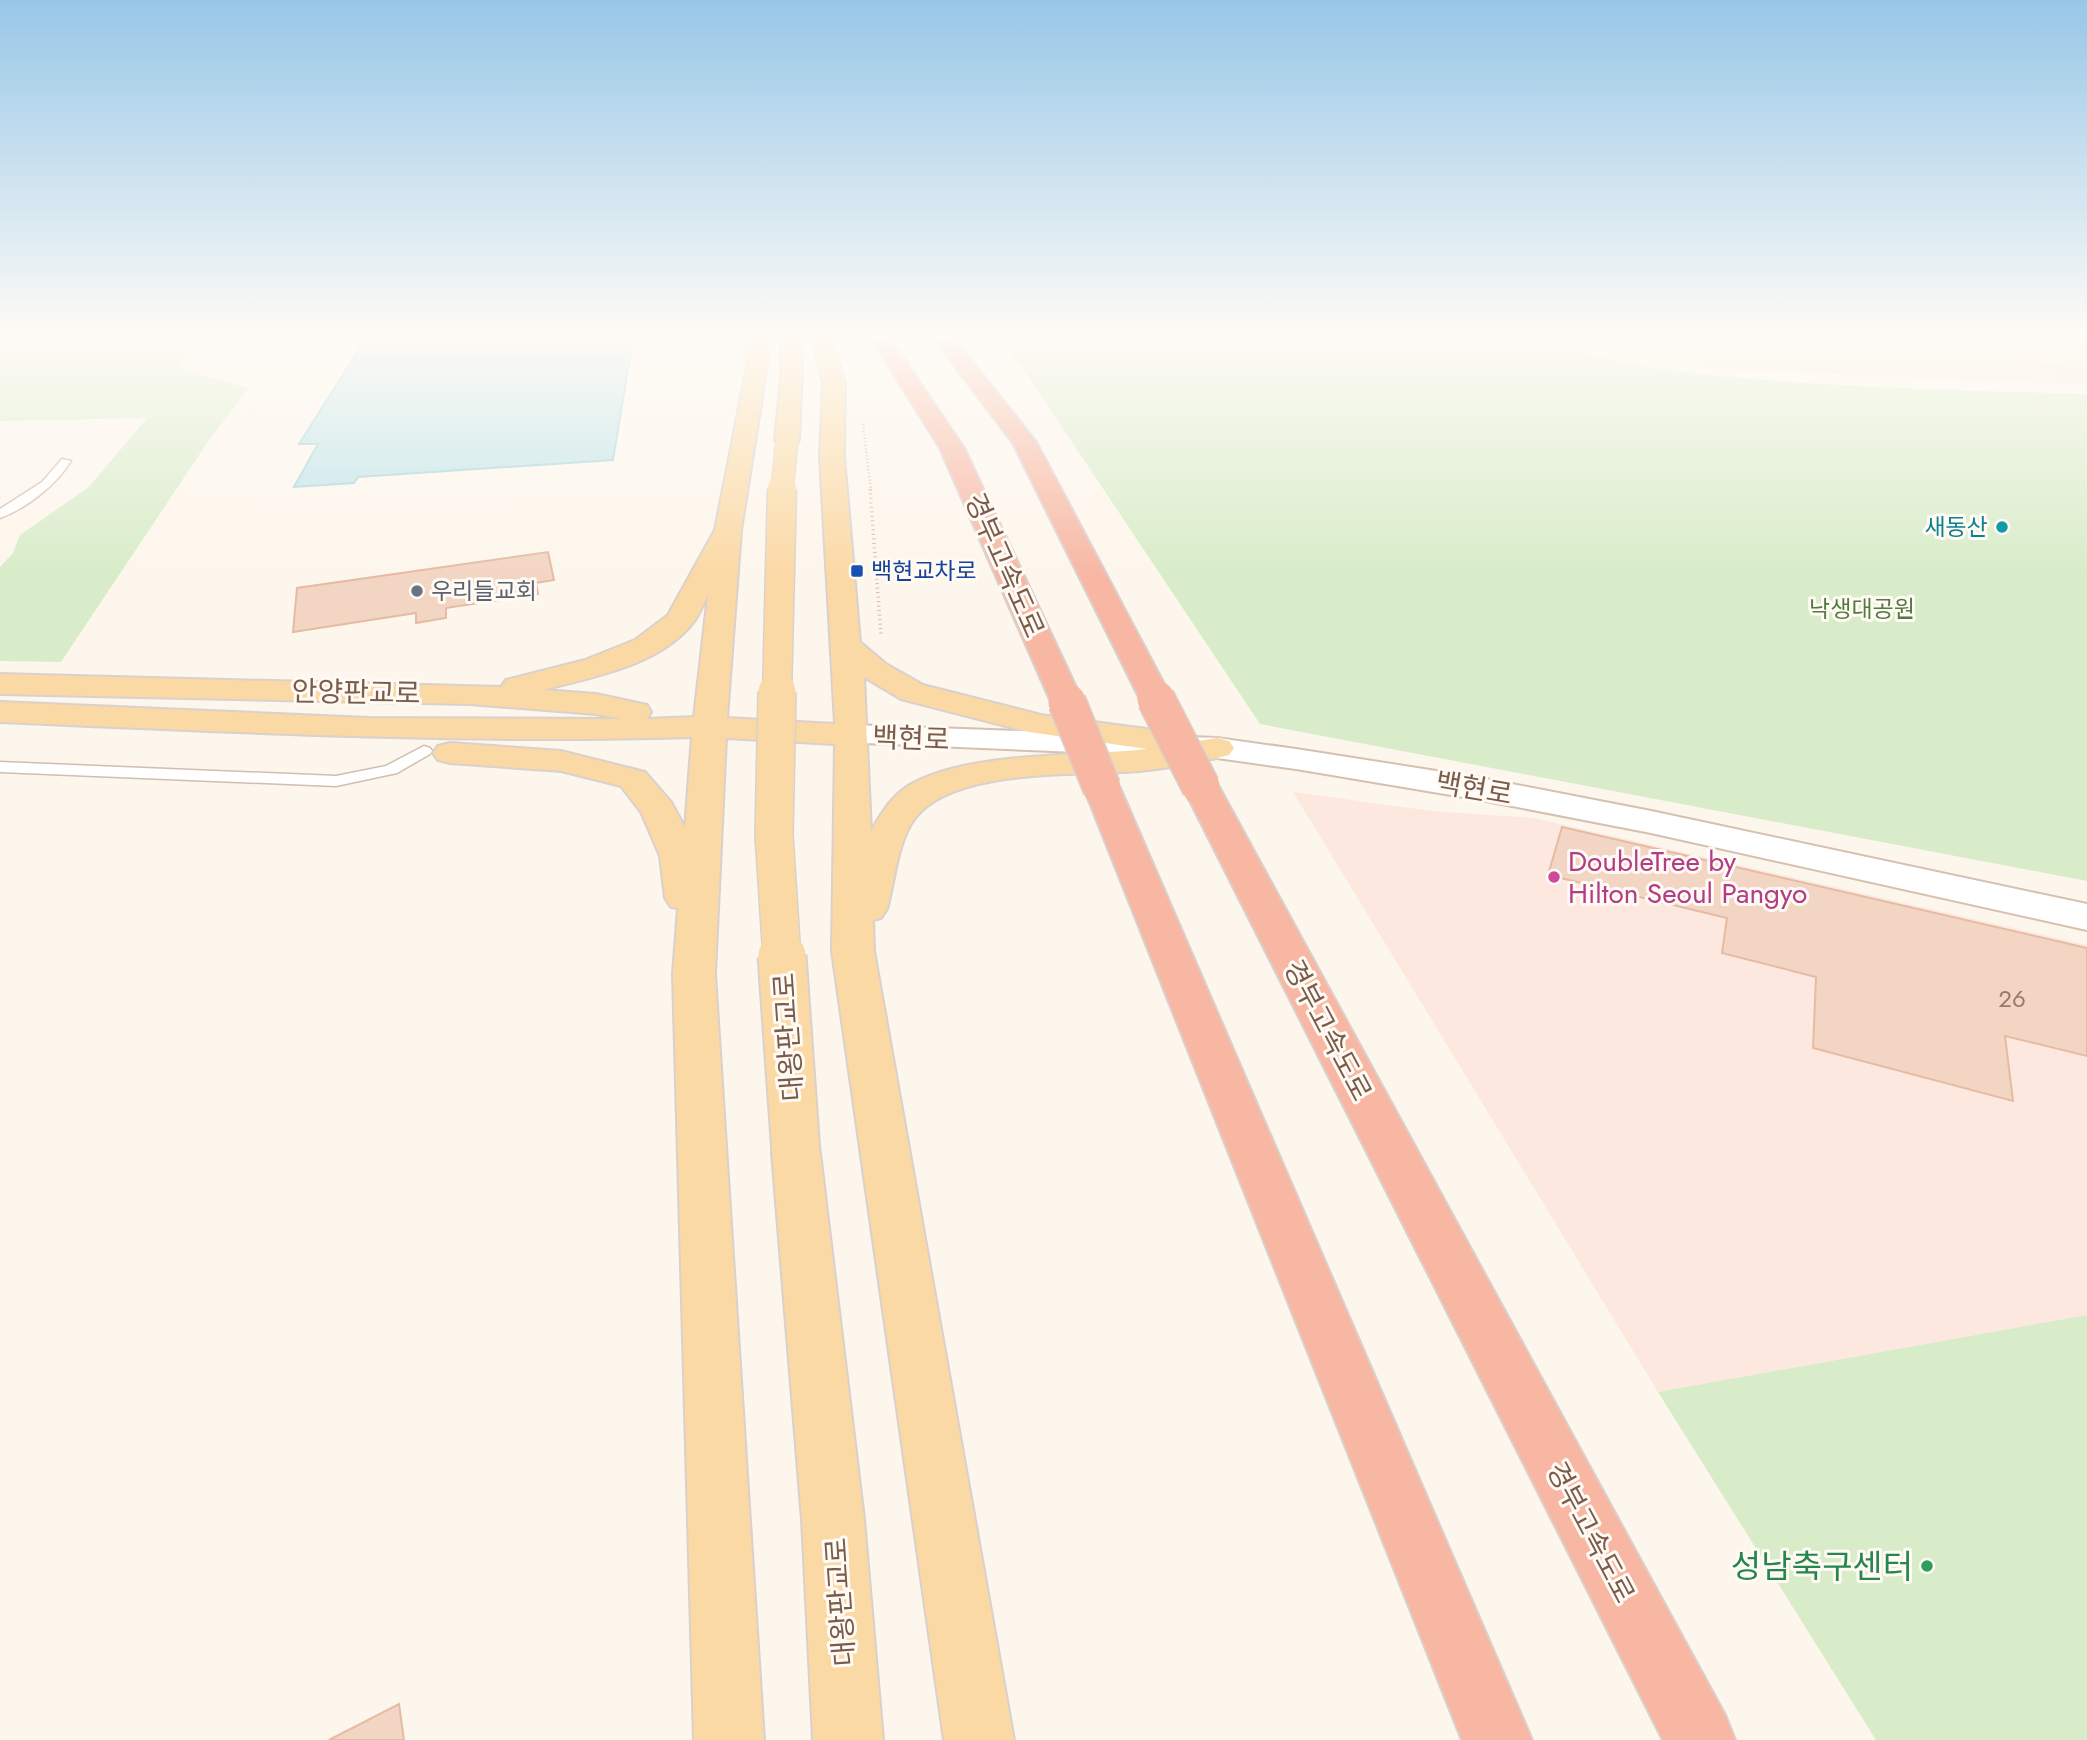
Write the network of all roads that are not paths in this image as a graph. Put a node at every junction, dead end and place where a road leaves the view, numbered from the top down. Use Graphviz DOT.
graph roads {
  1 [pos="749,413"];
  2 [pos="789,413"];
  3 [pos="833,413"];
  4 [pos="929,413"];
  5 [pos="1003,413"];
  6 [pos="65,461"];
  7 [pos="0,514"];
  8 [pos="728,530"];
  9 [pos="845,644"];
  10 [pos="0,684"];
  11 [pos="468,694"];
  12 [pos="0,712"];
  13 [pos="710,727"];
  14 [pos="369,729"];
  15 [pos="852,735"];
  16 [pos="424,751"];
  17 [pos="1209,767"];
  18 [pos="0,768"];
  19 [pos="2087,917"];
  20 [pos="853,951"];
  21 [pos="694,974"];
  22 [pos="729,1740"];
  23 [pos="848,1740"];
  24 [pos="979,1740"];
  25 [pos="1497,1740"];
  26 [pos="1700,1740"];
  1 -- 8 [label="main road"];
  2 -- 23 [label="main road, 대왕판교로, bridge"];
  3 -- 9 [label="main road"];
  4 -- 25 [label="highway, 경부고속도로, bridge"];
  5 -- 17 [label="highway, 경부고속도로, bridge"];
  6 -- 7 [label="lane"];
  8 -- 11 [label="main road"];
  8 -- 13 [label="main road"];
  9 -- 15 [label="main road"];
  9 -- 17 [label="main road"];
  10 -- 11 [label="main road, 안양판교로"];
  11 -- 13 [label="main road, 안양판교로"];
  12 -- 14 [label="main road, 안양판교로"];
  13 -- 14 [label="main road, 안양판교로"];
  13 -- 15 [label="main road, 안양판교로"];
  13 -- 21 [label="main road"];
  14 -- 16 [label="main road"];
  15 -- 17 [label="main road, 백현로"];
  15 -- 20 [label="main road"];
  16 -- 18 [label="lane"];
  16 -- 21 [label="main road"];
  17 -- 19 [label="main road, 백현로"];
  17 -- 20 [label="main road"];
  17 -- 26 [label="highway, 경부고속도로"];
  20 -- 24 [label="main road"];
  21 -- 22 [label="main road"];
}
